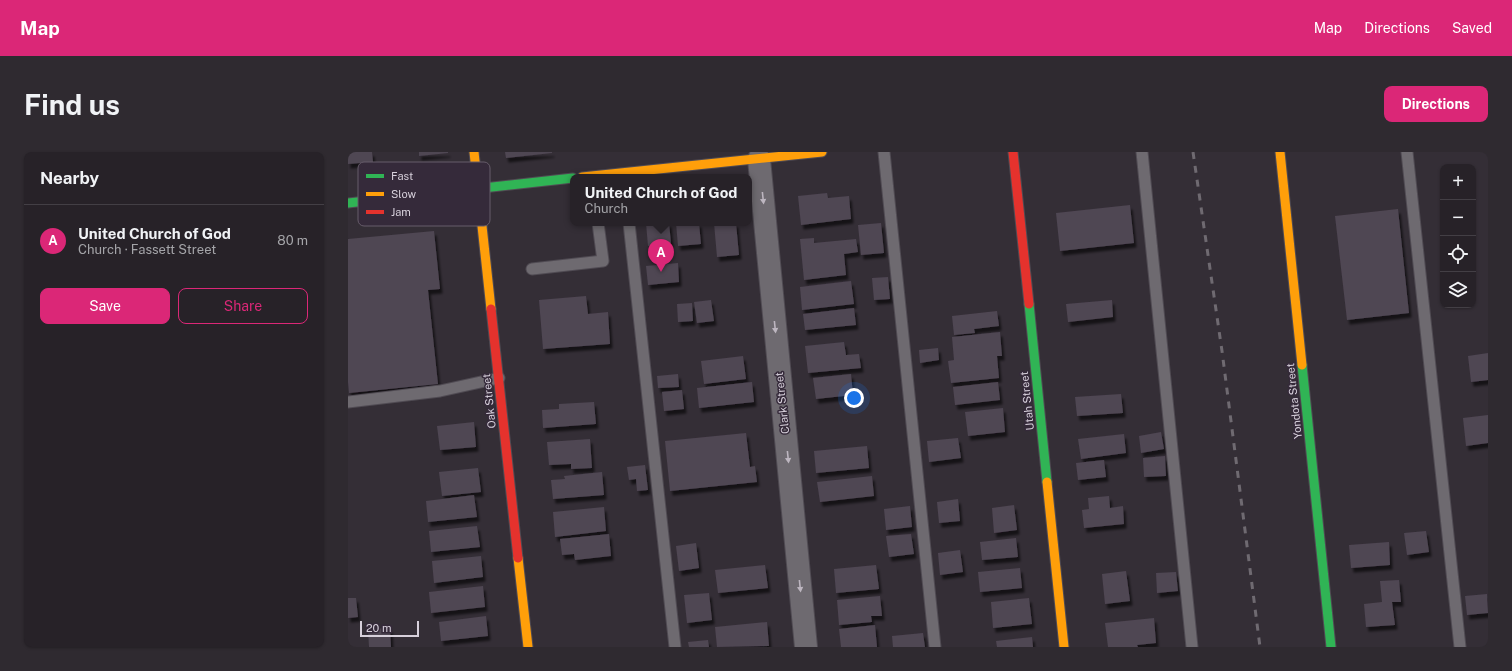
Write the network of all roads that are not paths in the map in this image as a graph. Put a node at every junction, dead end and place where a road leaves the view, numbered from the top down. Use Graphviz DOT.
graph roads {
  1 [pos="474,152"];
  2 [pos="822,152"];
  3 [pos="884,152"];
  4 [pos="1013,152"];
  5 [pos="1142,152"];
  6 [pos="1280,152"];
  7 [pos="1407,152"];
  8 [pos="759,159"];
  9 [pos="475,162"];
  10 [pos="632,174"];
  11 [pos="570,178"];
  12 [pos="490,188"];
  13 [pos="358,202"];
  14 [pos="348,203"];
  15 [pos="482,226"];
  16 [pos="598,226"];
  17 [pos="629,226"];
  18 [pos="532,269"];
  19 [pos="499,378"];
  20 [pos="348,402"];
  21 [pos="528,647"];
  22 [pos="675,647"];
  23 [pos="806,647"];
  24 [pos="935,647"];
  25 [pos="1064,647"];
  26 [pos="1192,647"];
  27 [pos="1331,647"];
  28 [pos="1460,647"];
  1 -- 9 [label="street, Oak Street"];
  2 -- 8 [label="street"];
  3 -- 24 [label="lane"];
  4 -- 25 [label="street, Utah Street"];
  5 -- 26 [label="lane"];
  6 -- 27 [label="street, Yondota Street"];
  7 -- 28 [label="lane"];
  8 -- 10 [label="street"];
  8 -- 23 [label="street, Clark Street, one-way"];
  11 -- 12 [label="street"];
  13 -- 14 [label="street"];
  15 -- 19 [label="street, Oak Street"];
  16 -- 18 [label="lane"];
  17 -- 22 [label="lane"];
  19 -- 20 [label="lane"];
  19 -- 21 [label="street, Oak Street"];
}
